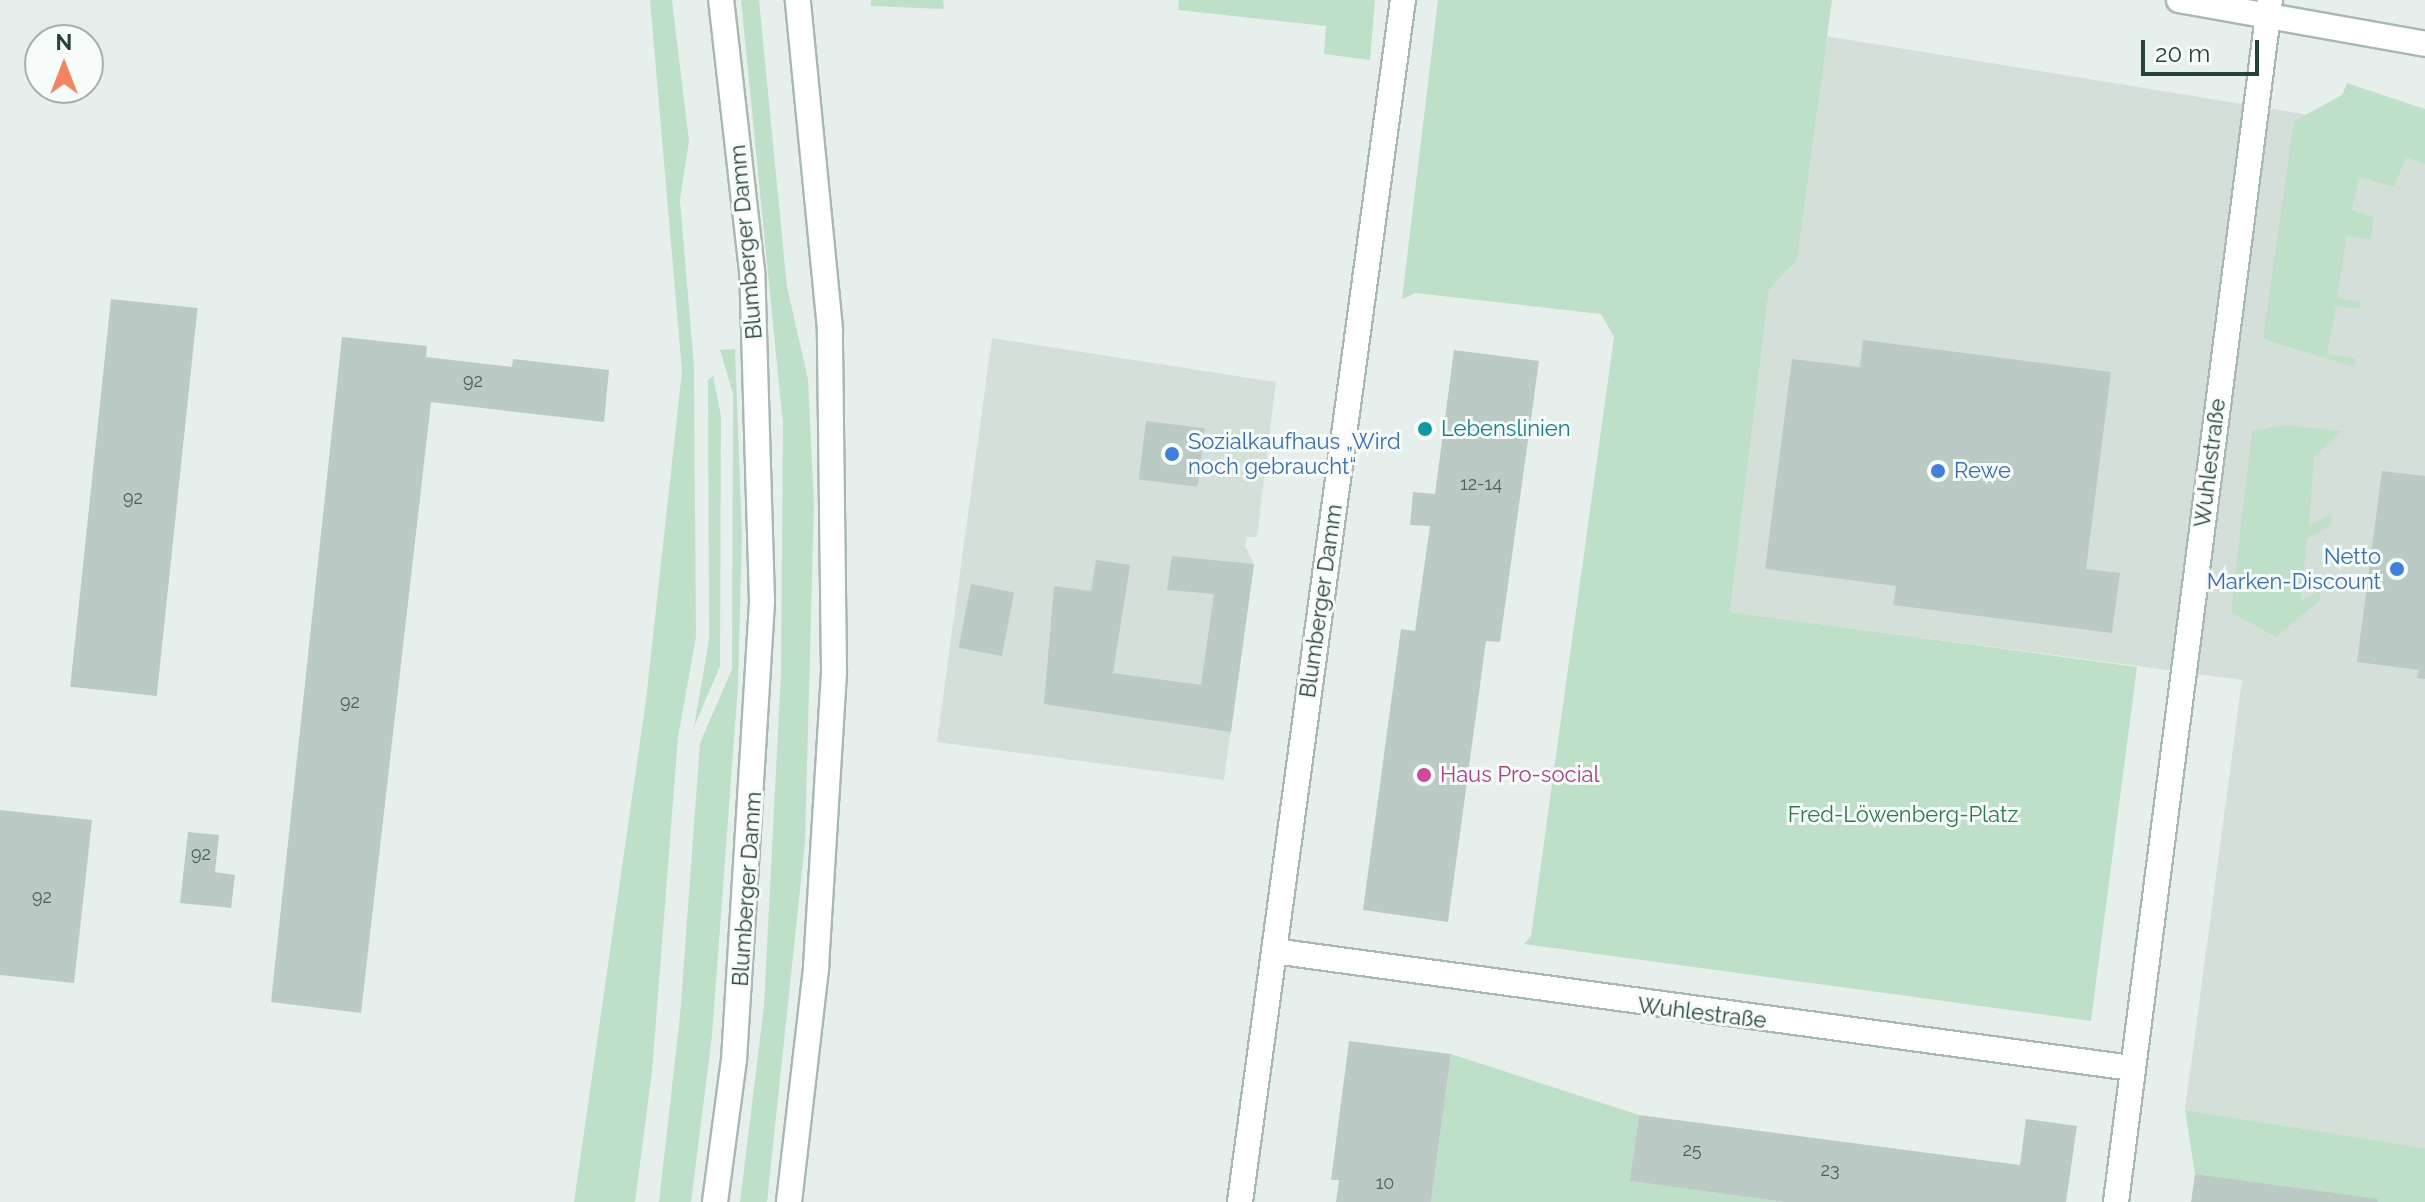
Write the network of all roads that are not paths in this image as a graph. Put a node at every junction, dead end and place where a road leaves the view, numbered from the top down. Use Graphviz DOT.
graph roads {
  1 [pos="721,0"];
  2 [pos="798,0"];
  3 [pos="1403,0"];
  4 [pos="2179,0"];
  5 [pos="2269,8"];
  6 [pos="2425,44"];
  7 [pos="1274,951"];
  8 [pos="2131,1068"];
  9 [pos="715,1202"];
  10 [pos="789,1202"];
  11 [pos="1240,1202"];
  12 [pos="2116,1202"];
  1 -- 9 [label="street, Blumberger Damm"];
  2 -- 10 [label="street"];
  3 -- 7 [label="street, Blumberger Damm"];
  4 -- 5 [label="street"];
  5 -- 6 [label="street"];
  5 -- 8 [label="street, Wuhlestraße"];
  7 -- 8 [label="street, Wuhlestraße"];
  7 -- 11 [label="street, Blumberger Damm"];
  8 -- 12 [label="street, Wuhlestraße"];
}
